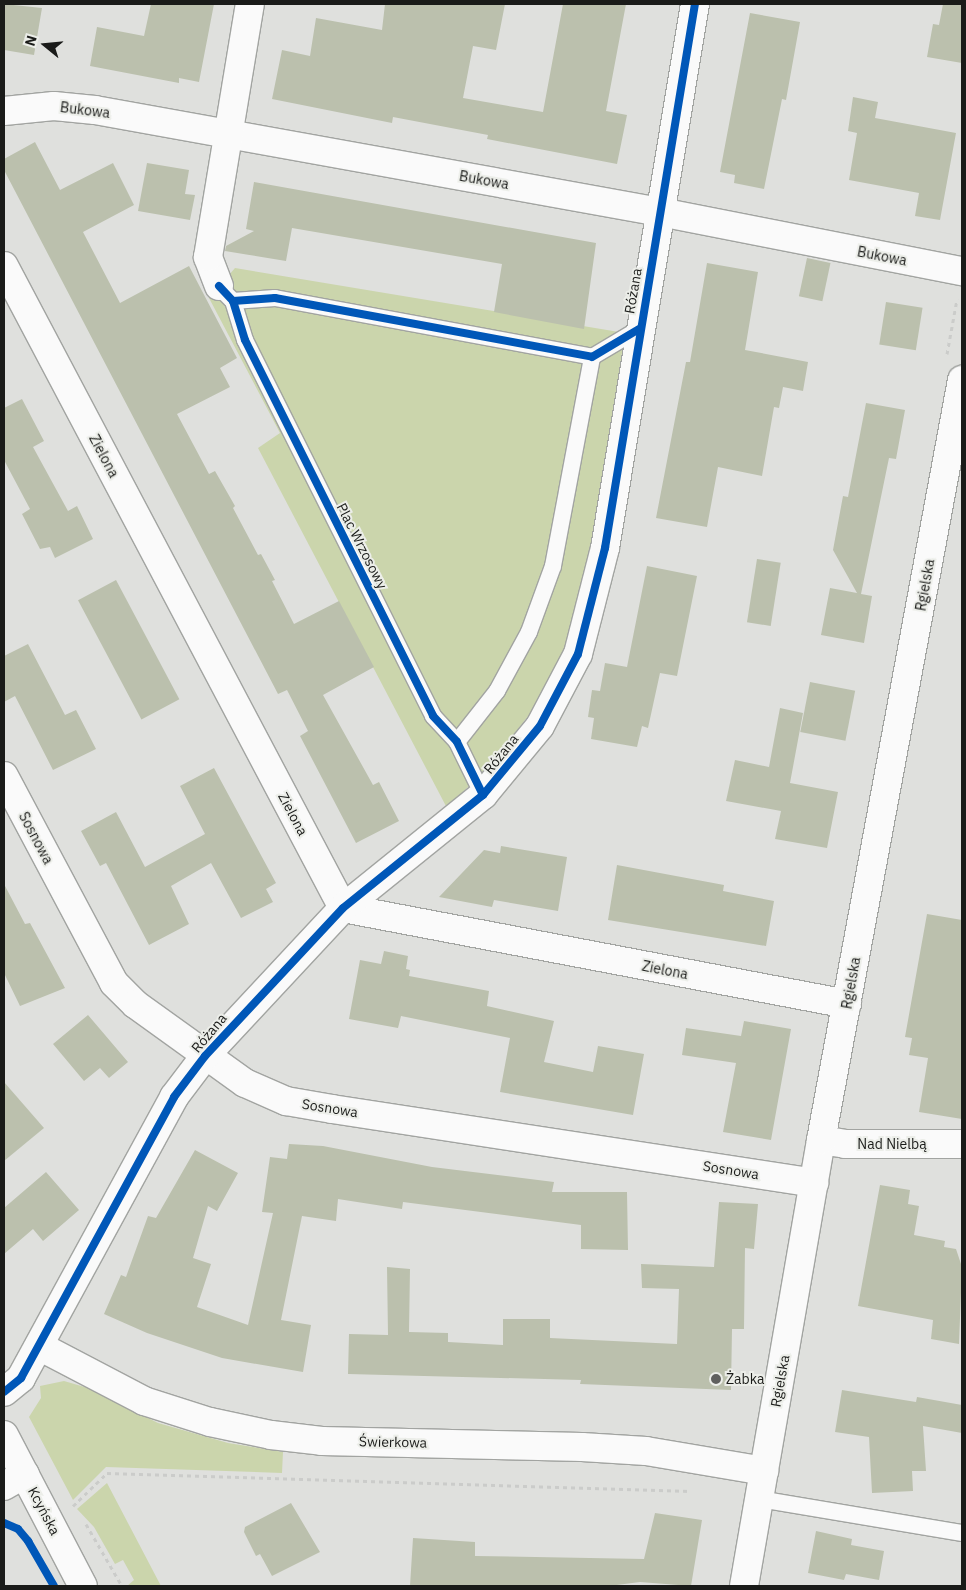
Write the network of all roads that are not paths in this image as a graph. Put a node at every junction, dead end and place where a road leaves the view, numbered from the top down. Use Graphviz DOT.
graph roads {
  1 [pos="250,4"];
  2 [pos="695,4"];
  3 [pos="4,111"];
  4 [pos="227,134"];
  5 [pos="660,212"];
  6 [pos="4,266"];
  7 [pos="962,271"];
  8 [pos="226,293"];
  9 [pos="639,329"];
  10 [pos="592,357"];
  11 [pos="962,380"];
  12 [pos="457,742"];
  13 [pos="4,776"];
  14 [pos="483,795"];
  15 [pos="342,908"];
  16 [pos="847,1004"];
  17 [pos="205,1056"];
  18 [pos="822,1140"];
  19 [pos="962,1144"];
  20 [pos="814,1183"];
  21 [pos="39,1346"];
  22 [pos="4,1392"];
  23 [pos="4,1435"];
  24 [pos="764,1471"];
  25 [pos="14,1480"];
  26 [pos="759,1499"];
  27 [pos="962,1532"];
  28 [pos="83,1586"];
  29 [pos="744,1586"];
  1 -- 4 [label="street"];
  2 -- 5 [label="street, Różana"];
  3 -- 4 [label="street, Bukowa"];
  4 -- 5 [label="street, Bukowa"];
  4 -- 8 [label="street"];
  5 -- 7 [label="street, Bukowa"];
  5 -- 9 [label="street, Różana"];
  6 -- 15 [label="street, Zielona"];
  8 -- 10 [label="lane"];
  8 -- 12 [label="lane, Plac Wrzosowy"];
  9 -- 10 [label="lane"];
  9 -- 14 [label="street, Różana"];
  10 -- 12 [label="lane"];
  11 -- 16 [label="street, Rgielska"];
  12 -- 14 [label="lane, Plac Wrzosowy"];
  13 -- 17 [label="street, Sosnowa"];
  14 -- 15 [label="street, Różana"];
  15 -- 16 [label="street, Zielona"];
  15 -- 17 [label="street, Różana"];
  16 -- 18 [label="street, Rgielska"];
  17 -- 20 [label="street, Sosnowa"];
  17 -- 21 [label="street, Różana"];
  18 -- 19 [label="street, Nad Nielbą"];
  18 -- 20 [label="street, Rgielska"];
  20 -- 24 [label="street, Rgielska"];
  21 -- 22 [label="street, Różana"];
  21 -- 24 [label="street, Świerkowa"];
  23 -- 25 [label="street, Kcyńska"];
  24 -- 26 [label="street, Rgielska"];
  25 -- 28 [label="street, Kcyńska"];
  26 -- 27 [label="lane"];
  26 -- 29 [label="street, Rgielska"];
}
